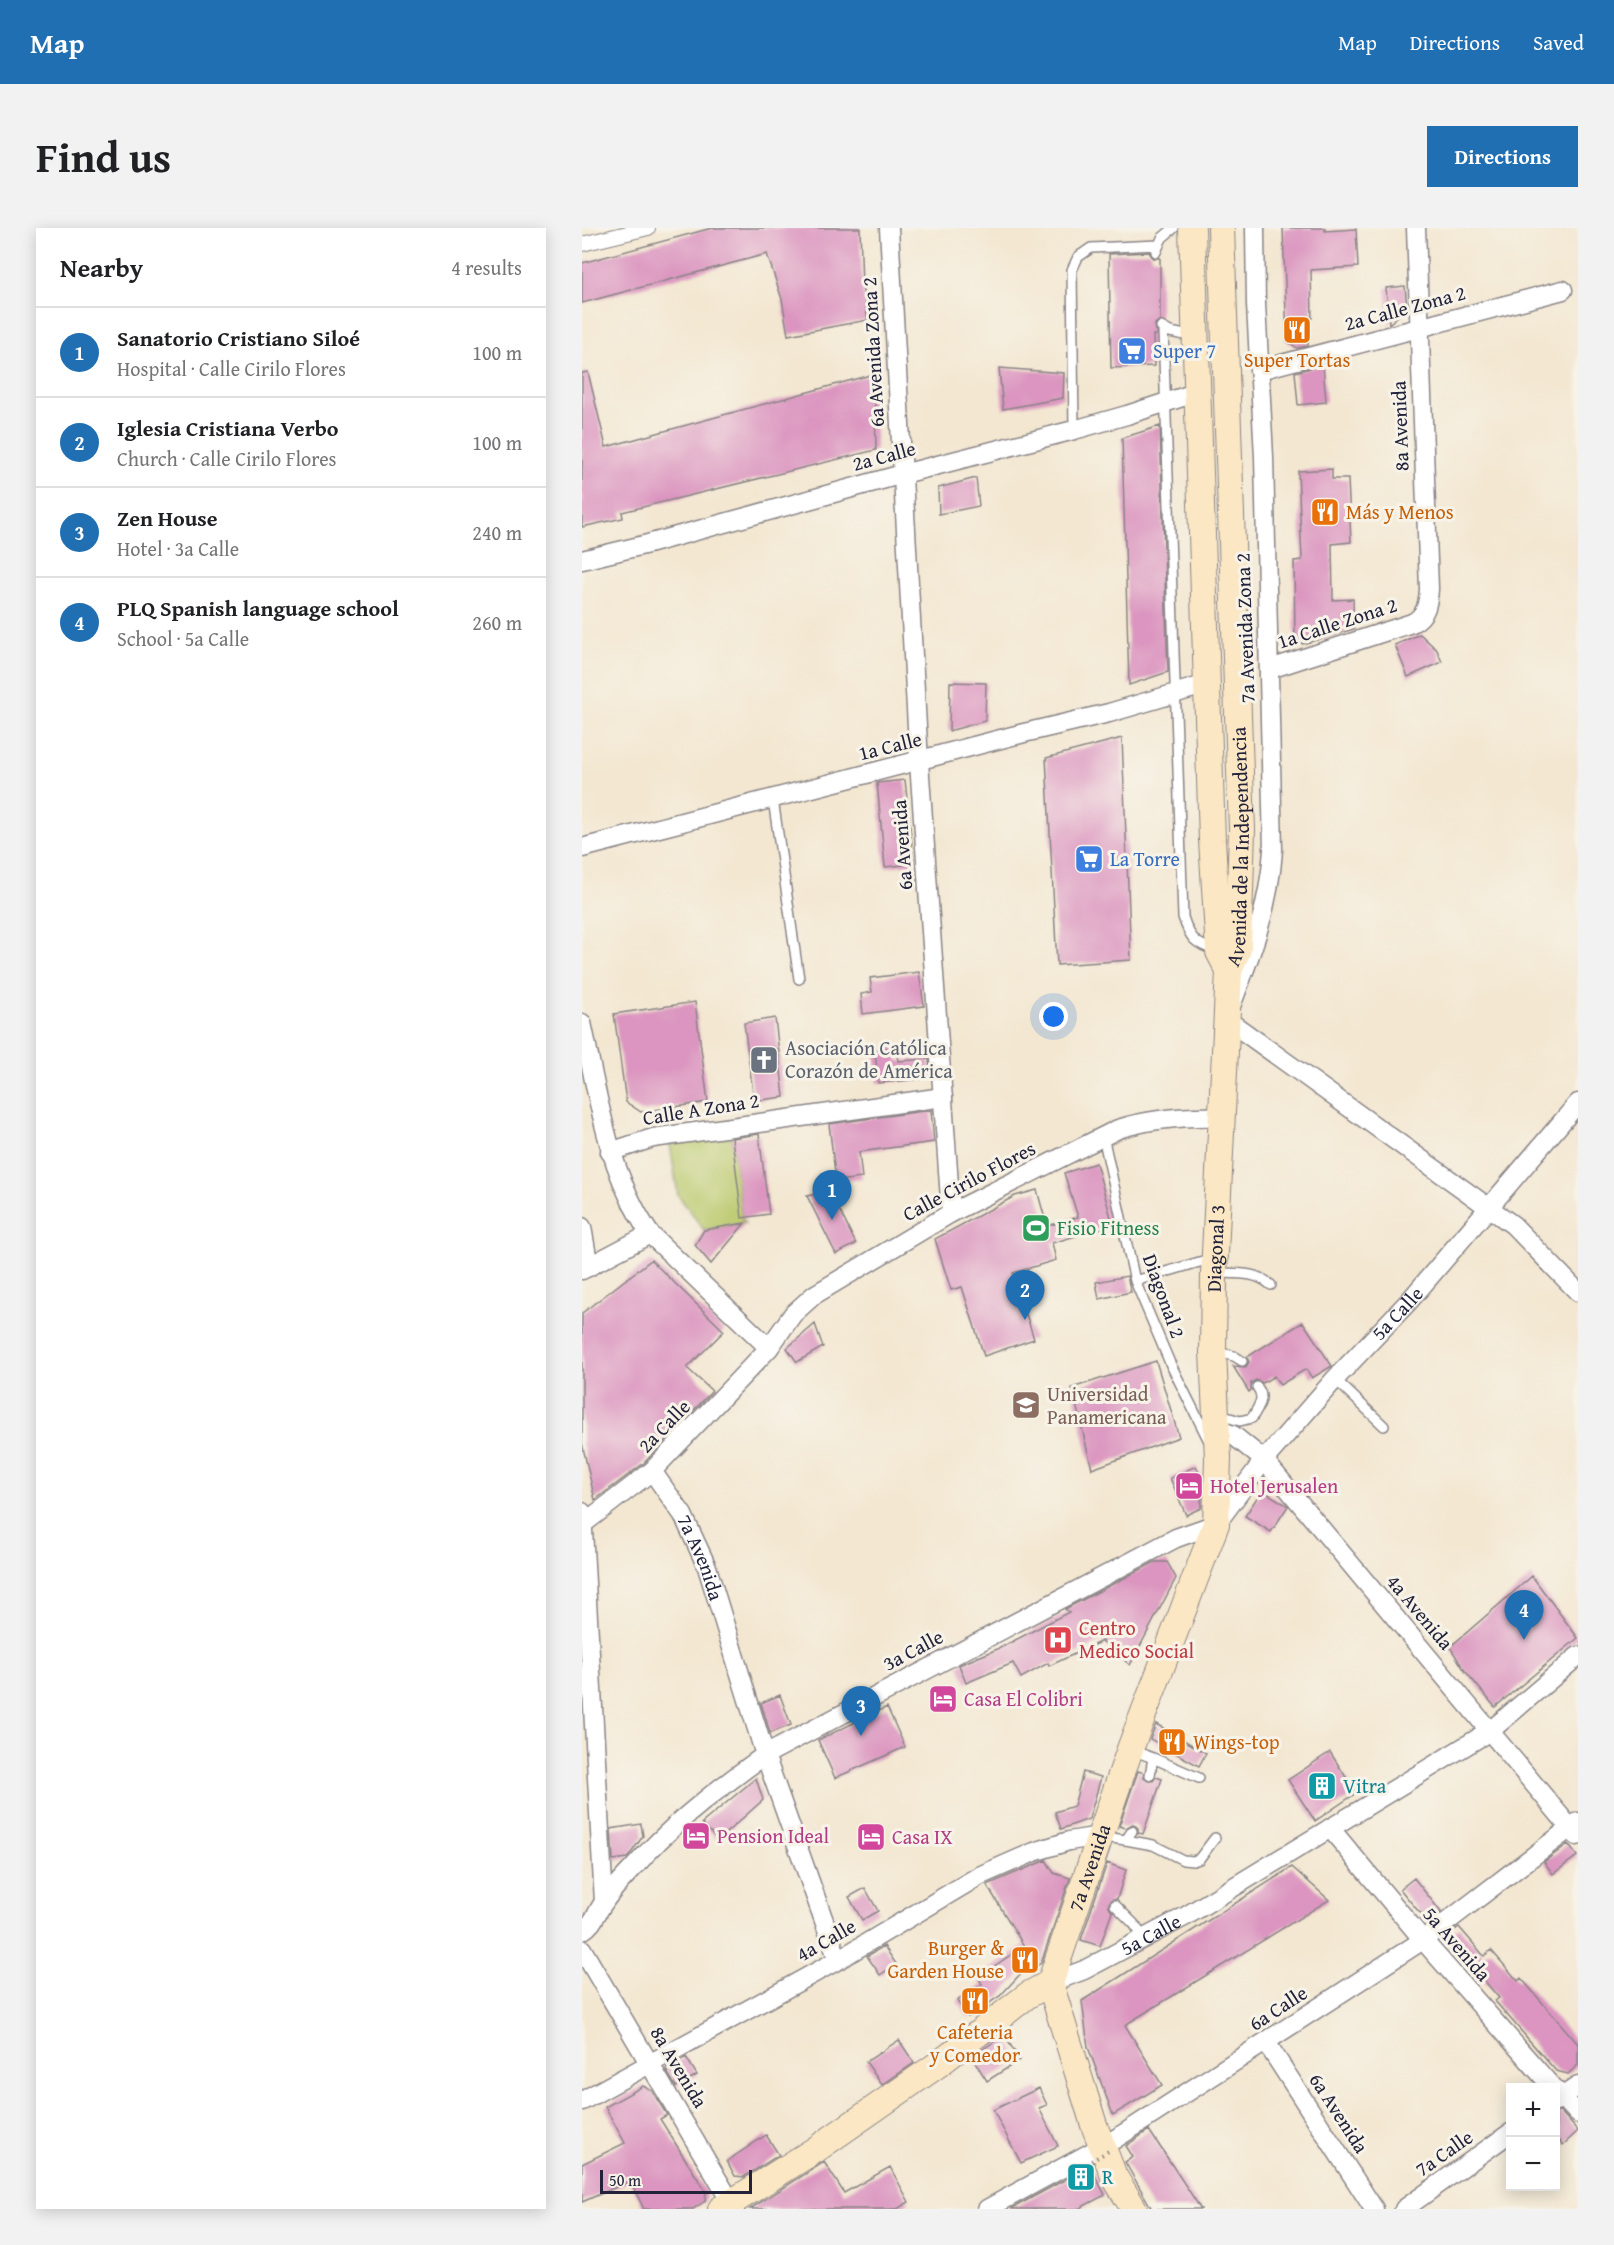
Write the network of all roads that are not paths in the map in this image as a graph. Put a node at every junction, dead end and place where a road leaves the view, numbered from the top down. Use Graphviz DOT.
graph roads {
  1 [pos="648,228"];
  2 [pos="889,228"];
  3 [pos="1174,228"];
  4 [pos="1192,228"];
  5 [pos="1221,228"];
  6 [pos="1255,228"];
  7 [pos="1416,228"];
  8 [pos="582,244"];
  9 [pos="1563,290"];
  10 [pos="1419,327"];
  11 [pos="1196,337"];
  12 [pos="1259,370"];
  13 [pos="1198,392"];
  14 [pos="1167,402"];
  15 [pos="1074,430"];
  16 [pos="903,474"];
  17 [pos="582,560"];
  18 [pos="1419,620"];
  19 [pos="1270,669"];
  20 [pos="1208,684"];
  21 [pos="1175,694"];
  22 [pos="919,762"];
  23 [pos="773,799"];
  24 [pos="582,848"];
  25 [pos="1224,961"];
  26 [pos="799,979"];
  27 [pos="1226,1018"];
  28 [pos="582,1023"];
  29 [pos="943,1097"];
  30 [pos="1578,1103"];
  31 [pos="1221,1117"];
  32 [pos="1103,1136"];
  33 [pos="610,1152"];
  34 [pos="1489,1209"];
  35 [pos="951,1213"];
  36 [pos="582,1227"];
  37 [pos="650,1234"];
  38 [pos="1214,1266"];
  39 [pos="586,1269"];
  40 [pos="1135,1281"];
  41 [pos="1271,1285"];
  42 [pos="1578,1292"];
  43 [pos="769,1348"];
  44 [pos="1213,1352"];
  45 [pos="1242,1361"];
  46 [pos="1335,1379"];
  47 [pos="1257,1387"];
  48 [pos="1215,1421"];
  49 [pos="1384,1425"];
  50 [pos="1218,1458"];
  51 [pos="1264,1460"];
  52 [pos="652,1471"];
  53 [pos="583,1517"];
  54 [pos="1216,1524"];
  55 [pos="586,1633"];
  56 [pos="1578,1656"];
  57 [pos="1490,1731"];
  58 [pos="1130,1749"];
  59 [pos="765,1755"];
  60 [pos="1154,1758"];
  61 [pos="1149,1775"];
  62 [pos="1199,1778"];
  63 [pos="1330,1828"];
  64 [pos="1576,1829"];
  65 [pos="1132,1830"];
  66 [pos="1100,1836"];
  67 [pos="1215,1838"];
  68 [pos="1126,1840"];
  69 [pos="604,1902"];
  70 [pos="1114,1905"];
  71 [pos="582,1931"];
  72 [pos="1144,1938"];
  73 [pos="1423,1940"];
  74 [pos="582,1950"];
  75 [pos="838,1960"];
  76 [pos="1050,1983"];
  77 [pos="1266,2042"];
  78 [pos="651,2065"];
  79 [pos="1546,2083"];
  80 [pos="1578,2086"];
  81 [pos="1560,2093"];
  82 [pos="1560,2098"];
  83 [pos="582,2101"];
  84 [pos="1578,2115"];
  85 [pos="1506,2136"];
  86 [pos="1100,2153"];
  87 [pos="729,2207"];
  88 [pos="987,2209"];
  89 [pos="1134,2209"];
  90 [pos="1374,2209"];
  91 [pos="1404,2209"];
  1 -- 8 [label="street"];
  2 -- 16 [label="street, 6a Avenida Zona 2"];
  3 -- 15 [label="lane"];
  4 -- 11 [label="main road, Avenida de la Independencia"];
  5 -- 25 [label="main road, Avenida de la Independencia"];
  6 -- 12 [label="street, 7a Avenida Zona 2"];
  7 -- 10 [label="street, 8a Avenida"];
  9 -- 10 [label="street, 2a Calle Zona 2"];
  10 -- 12 [label="street, 2a Calle Zona 2"];
  10 -- 18 [label="street, 8a Avenida"];
  11 -- 13 [label="main road, Avenida de la Independencia"];
  11 -- 14 [label="lane"];
  12 -- 19 [label="street, 7a Avenida Zona 2"];
  13 -- 14 [label="street, 2a Calle"];
  13 -- 20 [label="main road, Avenida de la Independencia"];
  14 -- 15 [label="street, 2a Calle"];
  14 -- 21 [label="lane"];
  15 -- 16 [label="street, 2a Calle"];
  16 -- 17 [label="street, 2a Calle"];
  16 -- 22 [label="street, 6a Avenida"];
  18 -- 19 [label="street, 1a Calle Zona 2"];
  19 -- 27 [label="street, 7a Avenida Zona 2"];
  20 -- 21 [label="street, 1a Calle"];
  20 -- 25 [label="main road, Avenida de la Independencia"];
  21 -- 22 [label="street, 1a Calle"];
  21 -- 25 [label="lane"];
  22 -- 23 [label="street, 1a Calle"];
  22 -- 29 [label="street, 6a Avenida"];
  23 -- 24 [label="street, 1a Calle"];
  23 -- 26 [label="lane"];
  25 -- 27 [label="main road, Diagonal 3"];
  27 -- 31 [label="main road, Diagonal 3"];
  27 -- 34 [label="street"];
  28 -- 33 [label="street"];
  29 -- 33 [label="street, Calle A Zona 2"];
  29 -- 35 [label="street, 6a Avenida"];
  30 -- 34 [label="street, 5a Calle"];
  31 -- 32 [label="street, Calle Cirilo Flores"];
  31 -- 38 [label="main road, Diagonal 3"];
  32 -- 35 [label="street, Calle Cirilo Flores"];
  32 -- 40 [label="lane, Diagonal 2"];
  33 -- 37 [label="street"];
  34 -- 42 [label="street"];
  34 -- 46 [label="street, 5a Calle"];
  35 -- 43 [label="street, Calle Cirilo Flores"];
  36 -- 39 [label="street"];
  37 -- 39 [label="street"];
  37 -- 43 [label="street"];
  38 -- 40 [label="lane"];
  38 -- 41 [label="lane"];
  38 -- 44 [label="main road, Diagonal 3"];
  40 -- 50 [label="lane, Diagonal 2"];
  43 -- 52 [label="street, 2a Calle"];
  44 -- 45 [label="lane"];
  44 -- 48 [label="main road, Diagonal 3"];
  46 -- 49 [label="lane"];
  46 -- 51 [label="street, 5a Calle"];
  47 -- 48 [label="lane"];
  48 -- 50 [label="main road, Diagonal 3"];
  48 -- 51 [label="street, 4a Avenida"];
  50 -- 54 [label="main road, Diagonal 3"];
  51 -- 54 [label="street, 5a Calle"];
  51 -- 57 [label="street, 4a Avenida"];
  52 -- 53 [label="street, 2a Calle"];
  52 -- 59 [label="street, 7a Avenida"];
  53 -- 55 [label="street"];
  54 -- 58 [label="main road, 7a Avenida"];
  54 -- 59 [label="street, 3a Calle"];
  55 -- 69 [label="street"];
  56 -- 57 [label="street, 5a Calle"];
  57 -- 63 [label="street, 5a Calle"];
  57 -- 64 [label="street, 4a Avenida"];
  58 -- 60 [label="lane"];
  58 -- 66 [label="main road, 7a Avenida"];
  59 -- 69 [label="street, 3a Calle"];
  59 -- 75 [label="street, 7a Avenida"];
  60 -- 61 [label="lane"];
  60 -- 62 [label="lane"];
  63 -- 72 [label="street, 5a Calle"];
  63 -- 73 [label="street, 5a Avenida"];
  64 -- 73 [label="street, 6a Calle"];
  65 -- 68 [label="lane"];
  66 -- 68 [label="lane"];
  66 -- 75 [label="street, 4a Calle"];
  66 -- 76 [label="main road, 7a Avenida"];
  67 -- 68 [label="lane"];
  69 -- 71 [label="street, 3a Calle"];
  70 -- 72 [label="lane"];
  72 -- 76 [label="street, 5a Calle"];
  73 -- 77 [label="street, 6a Calle"];
  73 -- 79 [label="street, 5a Avenida"];
  74 -- 78 [label="street, 8a Avenida"];
  75 -- 78 [label="street, 4a Calle"];
  76 -- 86 [label="main road"];
  76 -- 87 [label="main road, 5a Calle"];
  77 -- 86 [label="street, 6a Calle"];
  77 -- 90 [label="street, 6a Avenida"];
  78 -- 83 [label="street, 4a Calle"];
  78 -- 87 [label="street, 8a Avenida"];
  80 -- 81 [label="street"];
  82 -- 84 [label="street, 5a Avenida"];
  85 -- 91 [label="street, 7a Calle"];
  86 -- 88 [label="street, 6a Calle"];
  86 -- 89 [label="main road"];
}
